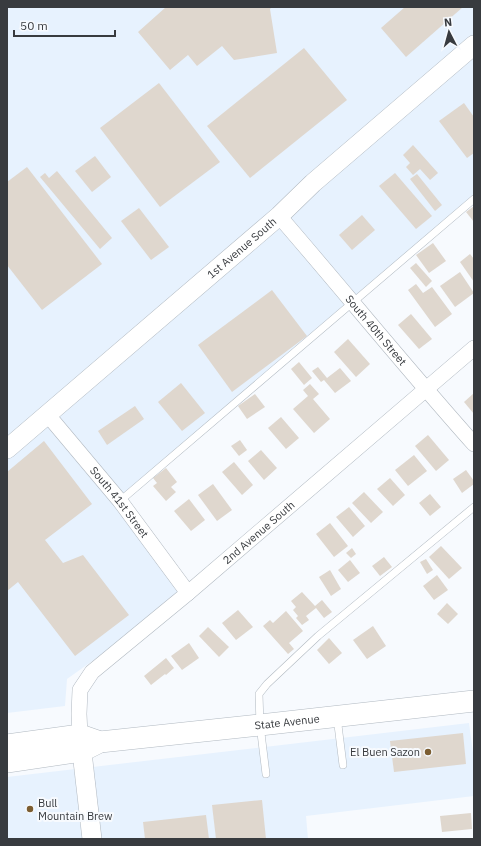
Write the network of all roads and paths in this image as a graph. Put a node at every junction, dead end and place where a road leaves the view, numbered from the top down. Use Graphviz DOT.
graph roads {
  1 [pos="474,45"];
  2 [pos="474,199"];
  3 [pos="279,216"];
  4 [pos="352,302"];
  5 [pos="474,348"];
  6 [pos="426,390"];
  7 [pos="47,414"];
  8 [pos="474,444"];
  9 [pos="7,449"];
  10 [pos="120,502"];
  11 [pos="474,507"];
  12 [pos="188,593"];
  13 [pos="474,701"];
  14 [pos="337,717"];
  15 [pos="260,725"];
  16 [pos="88,743"];
  17 [pos="7,745"];
  18 [pos="7,762"];
  19 [pos="343,765"];
  20 [pos="266,774"];
  21 [pos="92,839"];
  1 -- 3 [label="street, 1st Avenue South"];
  2 -- 4 [label="lane"];
  3 -- 4 [label="street, South 40th Street"];
  3 -- 7 [label="street, 1st Avenue South"];
  4 -- 6 [label="street, South 40th Street"];
  4 -- 10 [label="lane"];
  5 -- 6 [label="street, 2nd Avenue South"];
  6 -- 8 [label="street, South 40th Street"];
  6 -- 12 [label="street, 2nd Avenue South"];
  7 -- 9 [label="street, 1st Avenue South"];
  7 -- 10 [label="street, South 41st Street"];
  10 -- 12 [label="street, South 41st Street"];
  11 -- 15 [label="lane"];
  12 -- 16 [label="street, 2nd Avenue South"];
  13 -- 14 [label="main road, State Avenue"];
  14 -- 15 [label="main road, State Avenue"];
  14 -- 19 [label="lane"];
  15 -- 16 [label="main road, State Avenue"];
  15 -- 20 [label="lane"];
  16 -- 17 [label="main road, State Avenue"];
  16 -- 18 [label="main road, State Avenue"];
  16 -- 21 [label="street"];
}
